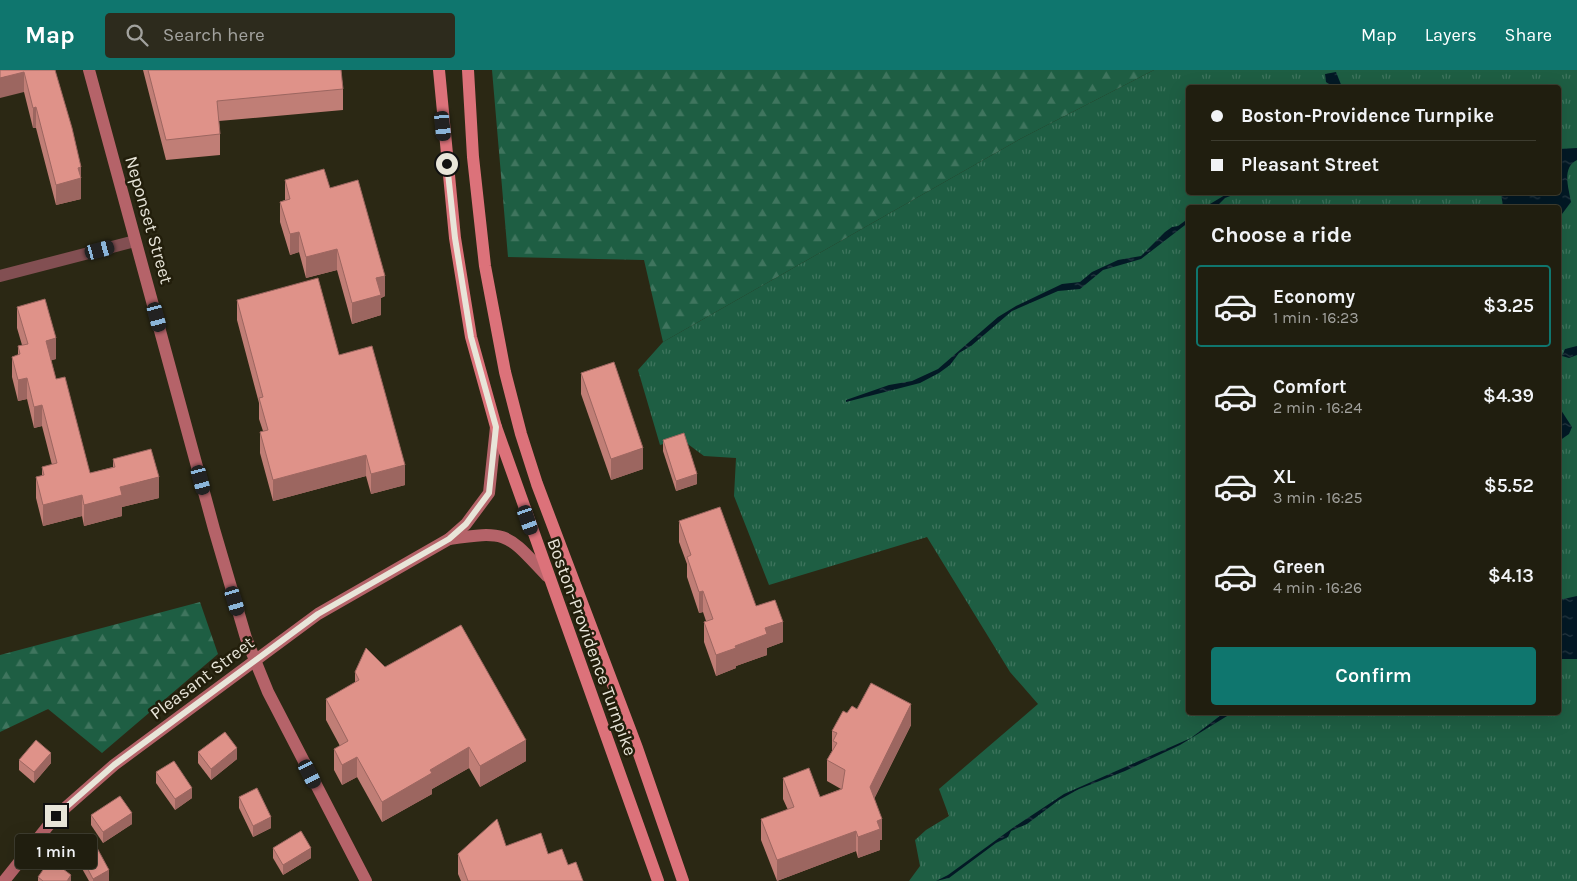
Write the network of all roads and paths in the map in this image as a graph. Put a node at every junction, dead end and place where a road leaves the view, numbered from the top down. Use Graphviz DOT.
graph roads {
  1 [pos="89,70"];
  2 [pos="439,70"];
  3 [pos="468,70"];
  4 [pos="136,241"];
  5 [pos="0,276"];
  6 [pos="496,427"];
  7 [pos="449,539"];
  8 [pos="547,576"];
  9 [pos="254,662"];
  10 [pos="4,881"];
  11 [pos="366,881"];
  12 [pos="658,881"];
  13 [pos="683,881"];
  1 -- 4 [label="street, Neponset Street"];
  2 -- 6 [label="main road, Boston-Providence Turnpike"];
  3 -- 13 [label="main road, Boston-Providence Turnpike"];
  4 -- 5 [label="street"];
  4 -- 9 [label="street, Neponset Street"];
  6 -- 7 [label="street, Pleasant Street"];
  6 -- 8 [label="main road, Boston-Providence Turnpike"];
  7 -- 8 [label="street, Pleasant Street"];
  7 -- 9 [label="street, Pleasant Street"];
  8 -- 12 [label="main road, Boston-Providence Turnpike"];
  9 -- 10 [label="street, Pleasant Street"];
  9 -- 11 [label="street, Neponset Street"];
}
